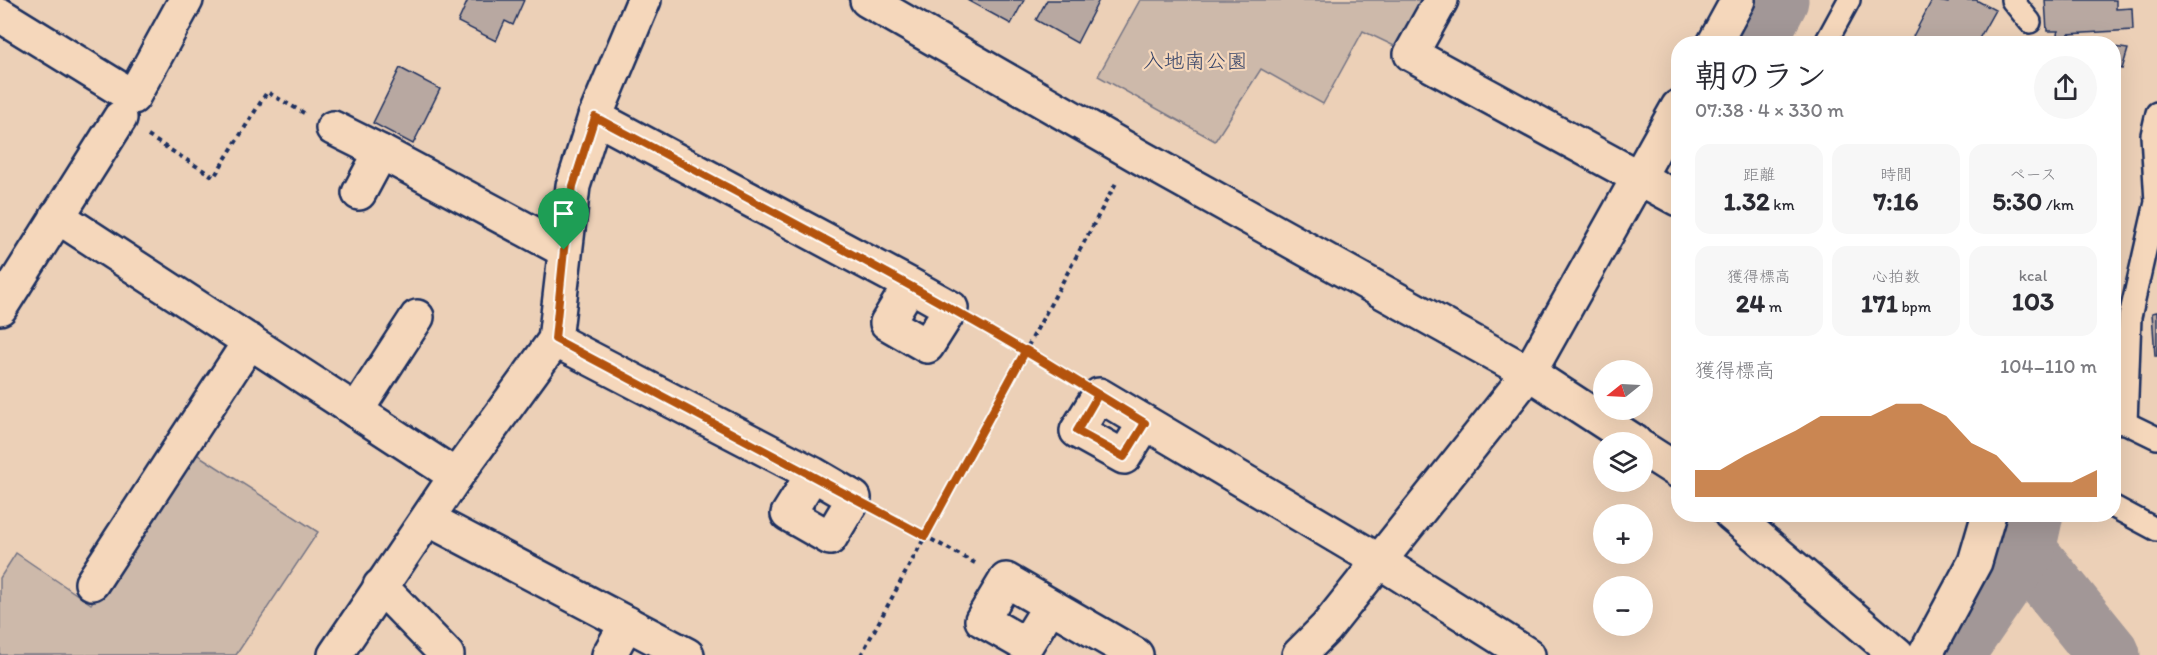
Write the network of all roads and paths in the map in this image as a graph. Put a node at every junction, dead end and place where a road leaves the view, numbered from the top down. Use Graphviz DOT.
graph roads {
  1 [pos="186,0"];
  2 [pos="645,0"];
  3 [pos="867,0"];
  4 [pos="1441,0"];
  5 [pos="1849,0"];
  6 [pos="2012,0"];
  7 [pos="1732,2"];
  8 [pos="0,15"];
  9 [pos="2030,22"];
  10 [pos="1717,36"];
  11 [pos="1829,36"];
  12 [pos="2157,113"];
  13 [pos="595,117"];
  14 [pos="120,118"];
  15 [pos="1671,119"];
  16 [pos="333,128"];
  17 [pos="381,152"];
  18 [pos="1132,153"];
  19 [pos="1639,177"];
  20 [pos="359,193"];
  21 [pos="1671,195"];
  22 [pos="57,216"];
  23 [pos="564,250"];
  24 [pos="910,285"];
  25 [pos="0,308"];
  26 [pos="951,308"];
  27 [pos="417,317"];
  28 [pos="555,339"];
  29 [pos="249,341"];
  30 [pos="1026,350"];
  31 [pos="1528,373"];
  32 [pos="1098,395"];
  33 [pos="356,411"];
  34 [pos="2121,412"];
  35 [pos="2121,422"];
  36 [pos="1619,432"];
  37 [pos="2157,438"];
  38 [pos="1653,455"];
  39 [pos="1671,467"];
  40 [pos="813,474"];
  41 [pos="456,476"];
  42 [pos="854,498"];
  43 [pos="2121,511"];
  44 [pos="428,519"];
  45 [pos="1740,522"];
  46 [pos="1987,522"];
  47 [pos="2157,530"];
  48 [pos="925,536"];
  49 [pos="1379,561"];
  50 [pos="1006,580"];
  51 [pos="92,583"];
  52 [pos="380,586"];
  53 [pos="1050,606"];
  54 [pos="627,623"];
  55 [pos="335,655"];
  56 [pos="447,655"];
  57 [pos="609,655"];
  58 [pos="687,655"];
  59 [pos="861,655"];
  60 [pos="1136,655"];
  61 [pos="1299,655"];
  62 [pos="1528,655"];
  63 [pos="1897,655"];
  64 [pos="1925,655"];
  1 -- 8 [label="street"];
  2 -- 13 [label="street"];
  3 -- 18 [label="street"];
  4 -- 19 [label="street"];
  5 -- 11 [label="lane"];
  6 -- 9 [label="lane"];
  7 -- 10 [label="street"];
  12 -- 34 [label="lane"];
  13 -- 23 [label="street"];
  13 -- 24 [label="street"];
  14 -- 16 [label="path"];
  14 -- 22 [label="street"];
  15 -- 19 [label="street"];
  16 -- 17 [label="street"];
  17 -- 20 [label="street"];
  17 -- 23 [label="street"];
  18 -- 30 [label="path"];
  18 -- 31 [label="street"];
  19 -- 21 [label="street"];
  19 -- 31 [label="street"];
  22 -- 25 [label="street"];
  22 -- 29 [label="street"];
  23 -- 28 [label="street"];
  24 -- 26 [label="street"];
  24 -- 26 [label="street"];
  26 -- 30 [label="path"];
  27 -- 33 [label="street"];
  28 -- 40 [label="street"];
  28 -- 41 [label="street"];
  29 -- 33 [label="street"];
  29 -- 51 [label="street"];
  30 -- 32 [label="path"];
  30 -- 48 [label="path"];
  31 -- 36 [label="street"];
  31 -- 49 [label="street"];
  32 -- 49 [label="street"];
  33 -- 41 [label="street"];
  35 -- 37 [label="lane"];
  38 -- 39 [label="street"];
  40 -- 42 [label="street"];
  40 -- 42 [label="street"];
  41 -- 44 [label="street"];
  42 -- 48 [label="path"];
  43 -- 47 [label="lane"];
  44 -- 52 [label="street"];
  44 -- 54 [label="street"];
  45 -- 63 [label="street"];
  46 -- 64 [label="street"];
  48 -- 50 [label="path"];
  48 -- 59 [label="path"];
  49 -- 61 [label="street"];
  49 -- 62 [label="street"];
  50 -- 53 [label="street"];
  50 -- 53 [label="street"];
  52 -- 55 [label="street"];
  52 -- 56 [label="street"];
  53 -- 60 [label="street"];
  54 -- 57 [label="street"];
  54 -- 58 [label="street"];
}
